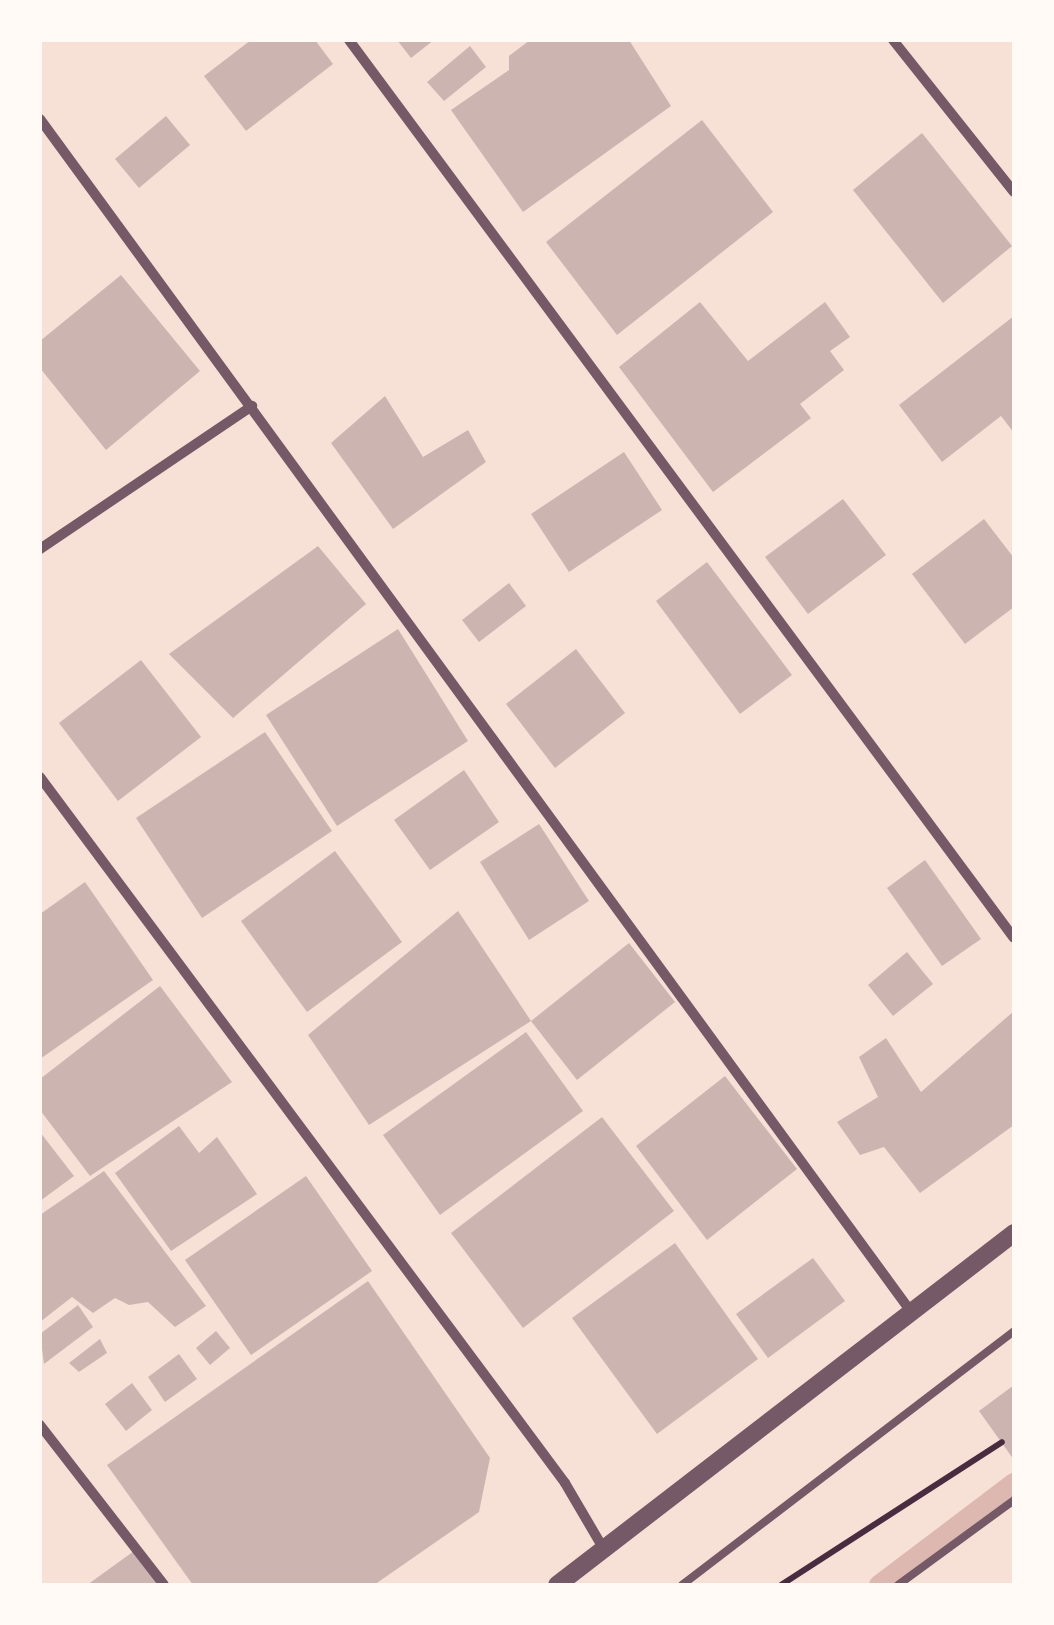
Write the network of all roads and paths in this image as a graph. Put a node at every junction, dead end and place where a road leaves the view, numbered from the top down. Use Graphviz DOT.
graph roads {
  1 [pos="349,40"];
  2 [pos="893,40"];
  3 [pos="40,118"];
  4 [pos="1014,192"];
  5 [pos="252,406"];
  6 [pos="40,548"];
  7 [pos="40,777"];
  8 [pos="1014,938"];
  9 [pos="1014,1232"];
  10 [pos="910,1310"];
  11 [pos="1014,1331"];
  12 [pos="40,1425"];
  13 [pos="1002,1442"];
  14 [pos="1014,1500"];
  15 [pos="602,1546"];
  16 [pos="164,1585"];
  17 [pos="557,1585"];
  18 [pos="682,1585"];
  19 [pos="781,1585"];
  20 [pos="898,1585"];
  1 -- 8 [label="street"];
  2 -- 4 [label="street"];
  3 -- 5 [label="street"];
  5 -- 6 [label="street"];
  5 -- 10 [label="street"];
  7 -- 15 [label="street"];
  9 -- 10 [label="street"];
  10 -- 15 [label="street"];
  11 -- 18 [label="lane"];
  12 -- 16 [label="street"];
  13 -- 19 [label="path"];
  14 -- 20 [label="lane"];
  15 -- 17 [label="street"];
}
